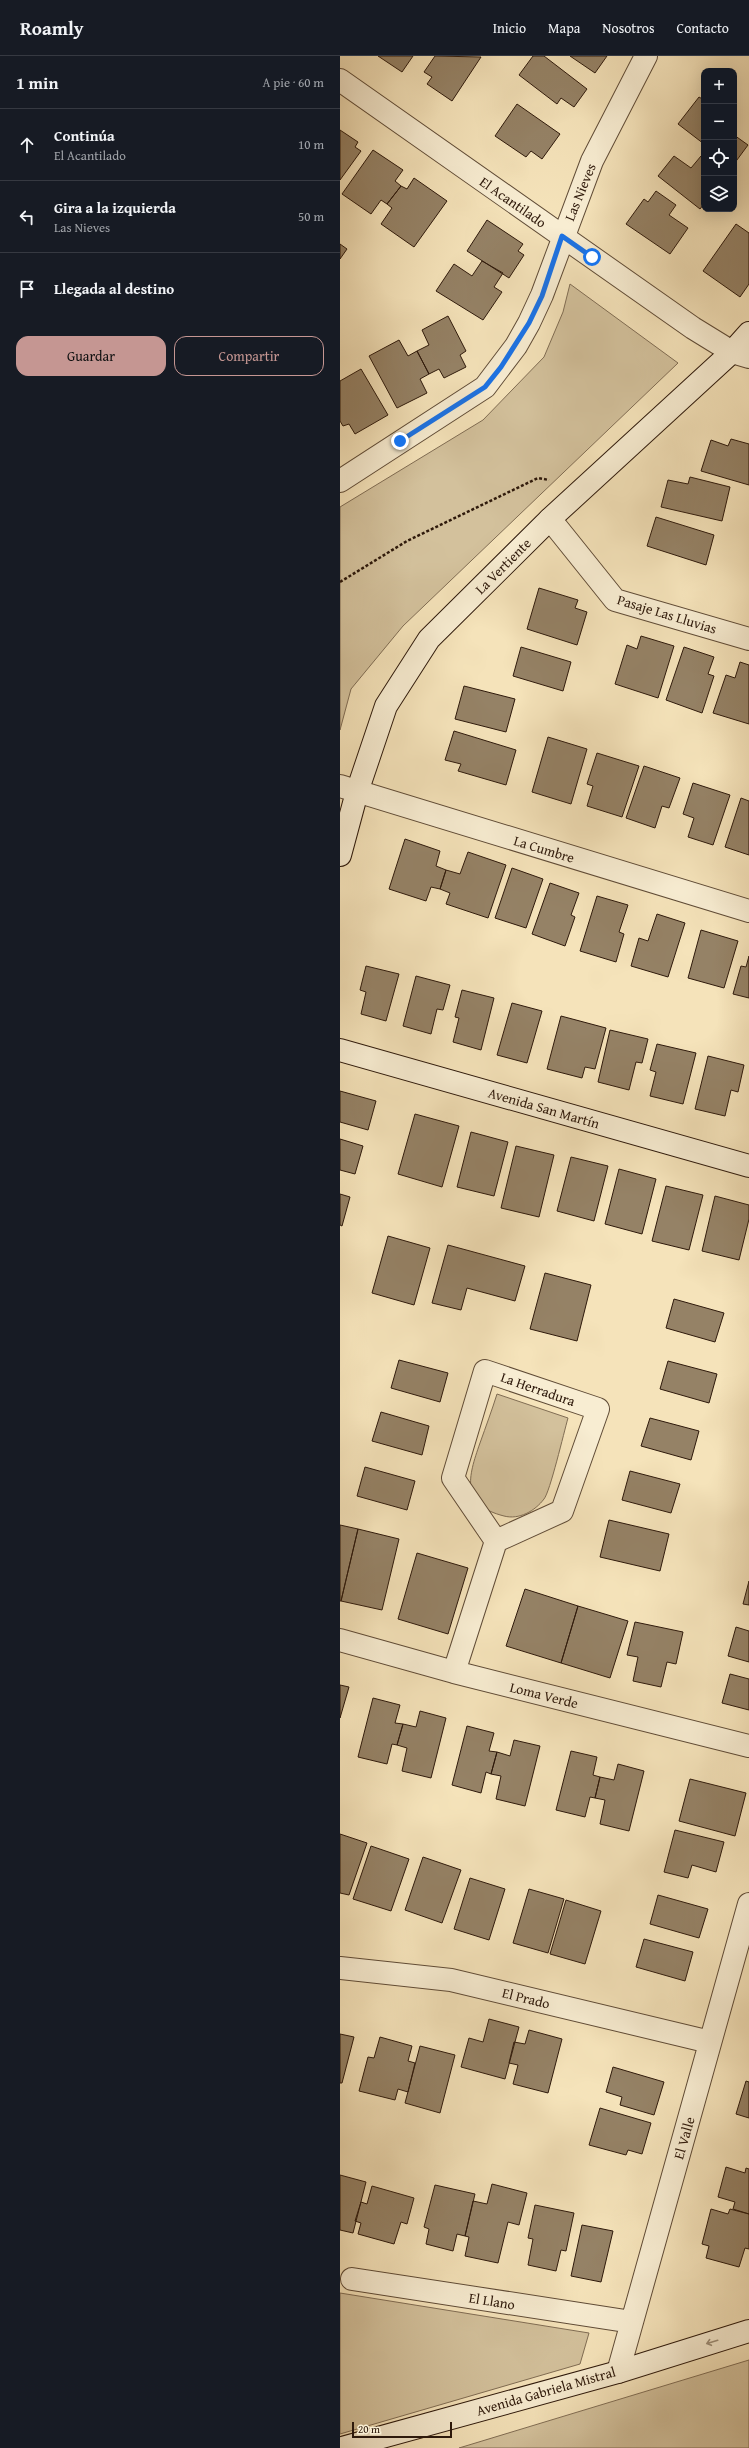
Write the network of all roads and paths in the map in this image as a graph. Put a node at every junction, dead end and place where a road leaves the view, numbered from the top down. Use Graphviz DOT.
graph roads {
  1 [pos="646,56"];
  2 [pos="340,80"];
  3 [pos="562,236"];
  4 [pos="749,333"];
  5 [pos="741,355"];
  6 [pos="340,481"];
  7 [pos="584,488"];
  8 [pos="550,519"];
  9 [pos="340,582"];
  10 [pos="749,639"];
  11 [pos="349,789"];
  12 [pos="340,855"];
  13 [pos="749,911"];
  14 [pos="340,1050"];
  15 [pos="749,1166"];
  16 [pos="496,1541"];
  17 [pos="340,1640"];
  18 [pos="454,1672"];
  19 [pos="749,1746"];
  20 [pos="749,1904"];
  21 [pos="340,1968"];
  22 [pos="710,2042"];
  23 [pos="352,2279"];
  24 [pos="632,2322"];
  25 [pos="749,2331"];
  26 [pos="618,2372"];
  27 [pos="342,2448"];
  1 -- 3 [label="street, Las Nieves"];
  2 -- 3 [label="street, El Acantilado"];
  3 -- 5 [label="street, El Acantilado"];
  3 -- 6 [label="street, Las Nieves"];
  4 -- 5 [label="street, La Vertiente"];
  5 -- 7 [label="street, La Vertiente"];
  7 -- 8 [label="street, La Vertiente"];
  7 -- 9 [label="path"];
  8 -- 10 [label="street, Pasaje Las Lluvias"];
  8 -- 11 [label="street, La Vertiente"];
  11 -- 12 [label="street, La Vertiente"];
  11 -- 13 [label="street, La Cumbre"];
  14 -- 15 [label="street, Avenida San Martín"];
  16 -- 16 [label="street, La Herradura"];
  16 -- 18 [label="street"];
  17 -- 18 [label="street, Loma Verde"];
  18 -- 19 [label="street, Loma Verde"];
  20 -- 22 [label="street, El Valle"];
  21 -- 22 [label="street, El Prado"];
  22 -- 24 [label="street, El Valle"];
  23 -- 24 [label="street, El Llano"];
  24 -- 26 [label="street, El Valle"];
  25 -- 26 [label="street, Avenida Gabriela Mistral, one-way"];
  26 -- 27 [label="street, Avenida Gabriela Mistral"];
}
